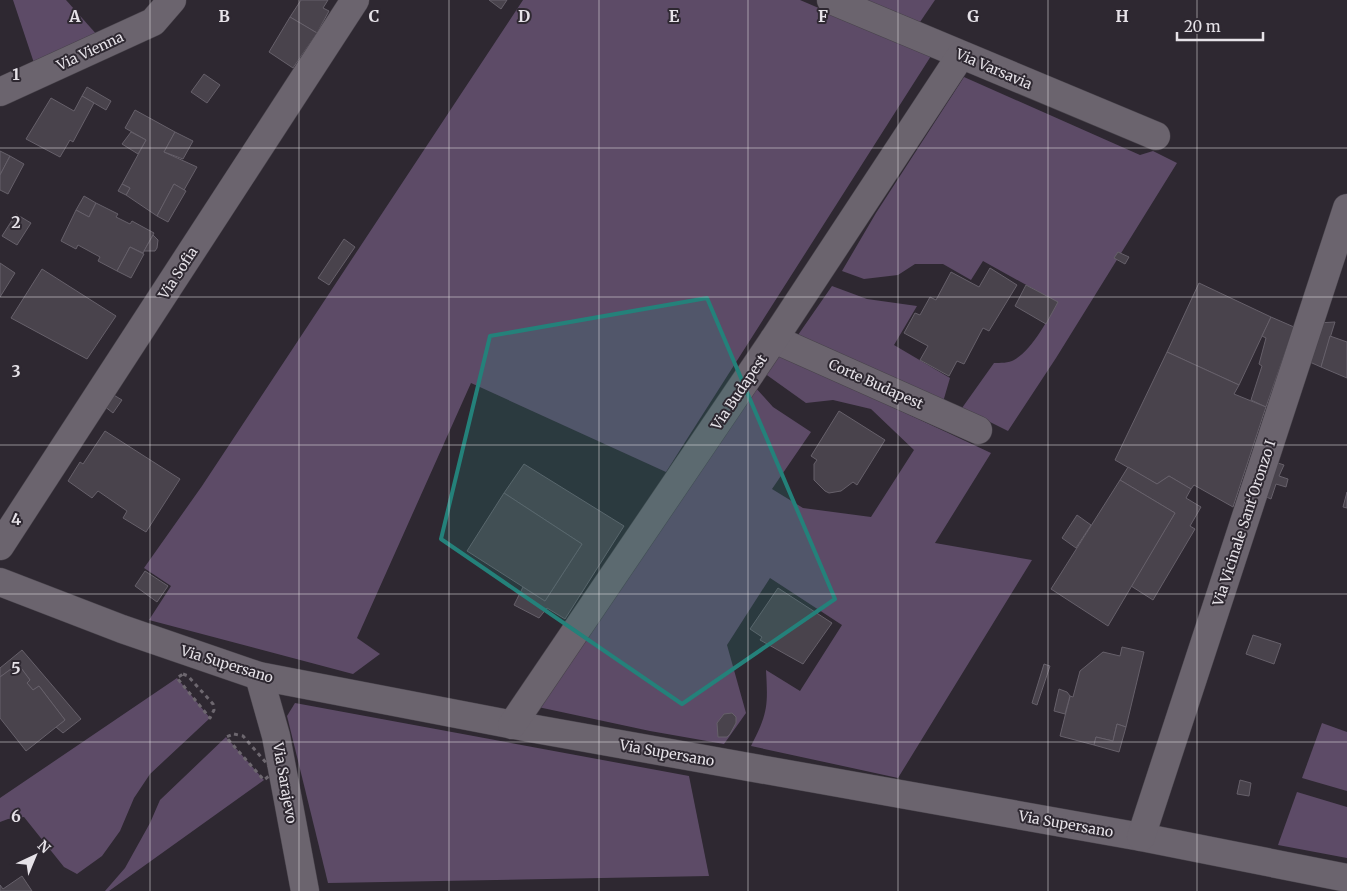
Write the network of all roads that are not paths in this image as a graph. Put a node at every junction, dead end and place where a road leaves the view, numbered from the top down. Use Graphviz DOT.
graph roads {
  1 [pos="172,0"];
  2 [pos="355,0"];
  3 [pos="831,0"];
  4 [pos="961,55"];
  5 [pos="0,92"];
  6 [pos="1156,136"];
  7 [pos="1347,208"];
  8 [pos="774,339"];
  9 [pos="978,430"];
  10 [pos="0,546"];
  11 [pos="0,582"];
  12 [pos="259,676"];
  13 [pos="512,725"];
  14 [pos="1141,837"];
  15 [pos="1347,878"];
  16 [pos="305,891"];
  1 -- 5 [label="street, Via Vienna"];
  2 -- 10 [label="street, Via Sofia"];
  3 -- 4 [label="street, Via Varsavia"];
  4 -- 6 [label="street, Via Varsavia"];
  4 -- 8 [label="street, Via Budapest"];
  7 -- 14 [label="street, Via Vicinale Sant'Oronzo I"];
  8 -- 9 [label="street, Corte Budapest"];
  8 -- 13 [label="street, Via Budapest"];
  11 -- 12 [label="street, Via Supersano"];
  12 -- 13 [label="street, Via Supersano"];
  12 -- 16 [label="street, Via Sarajevo"];
  13 -- 14 [label="street, Via Supersano"];
  14 -- 15 [label="street, Via Supersano"];
}
